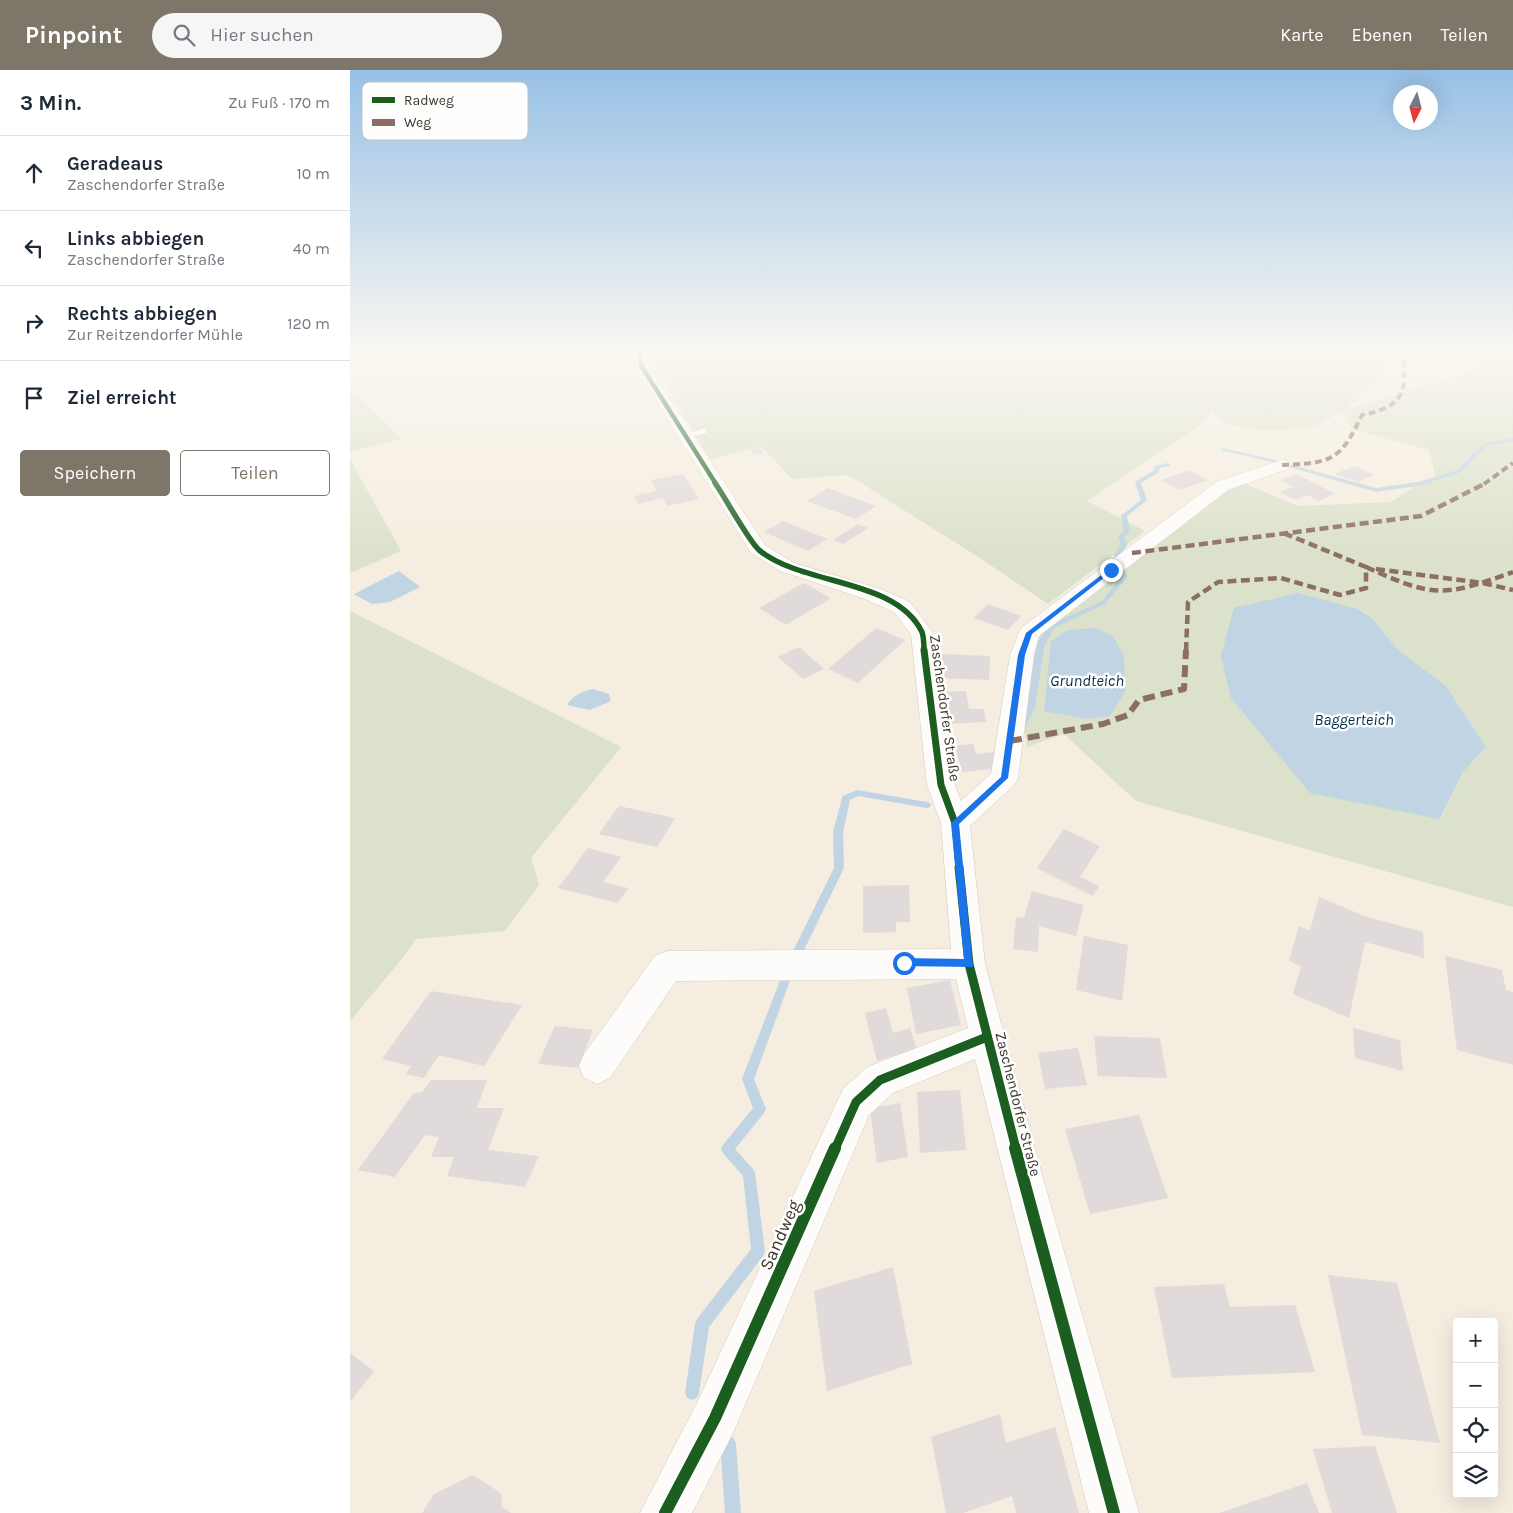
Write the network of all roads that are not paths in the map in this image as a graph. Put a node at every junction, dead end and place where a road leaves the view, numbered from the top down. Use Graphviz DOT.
graph roads {
  1 [pos="677,421"];
  2 [pos="704,432"];
  3 [pos="686,435"];
  4 [pos="1282,465"];
  5 [pos="955,823"];
  6 [pos="970,964"];
  7 [pos="987,1037"];
  8 [pos="598,1066"];
  9 [pos="665,1513"];
  10 [pos="1114,1513"];
  1 -- 3 [label="street, Zaschendorfer Straße"];
  2 -- 3 [label="lane"];
  3 -- 5 [label="street, Zaschendorfer Straße"];
  4 -- 5 [label="street"];
  5 -- 6 [label="street, Zaschendorfer Straße"];
  6 -- 7 [label="street, Zaschendorfer Straße"];
  6 -- 8 [label="street"];
  7 -- 9 [label="street, Sandweg"];
  7 -- 10 [label="street, Zaschendorfer Straße"];
}
